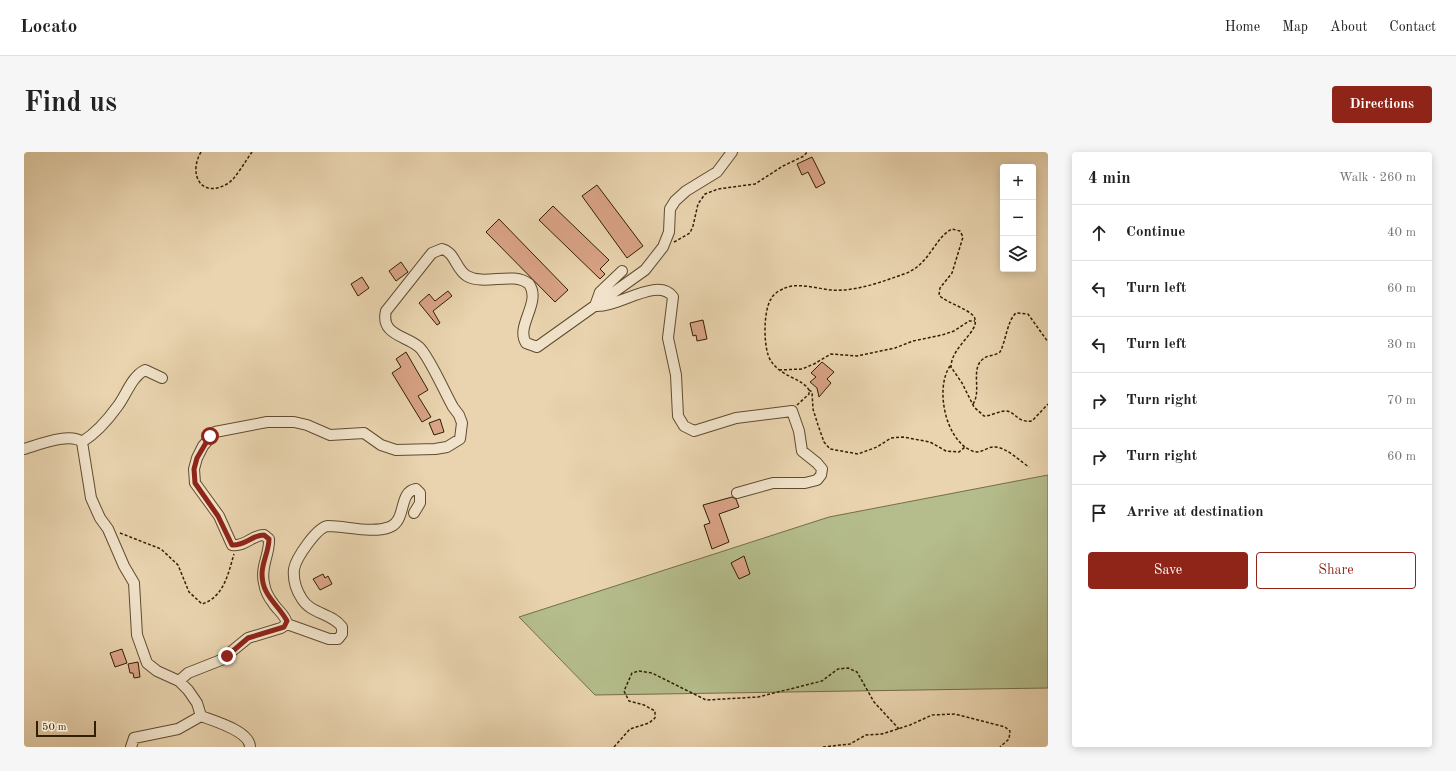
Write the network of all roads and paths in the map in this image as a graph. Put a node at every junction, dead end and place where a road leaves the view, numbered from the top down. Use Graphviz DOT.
graph roads {
  1 [pos="201,152"];
  2 [pos="252,152"];
  3 [pos="732,152"];
  4 [pos="807,152"];
  5 [pos="663,247"];
  6 [pos="622,271"];
  7 [pos="596,306"];
  8 [pos="976,320"];
  9 [pos="1048,342"];
  10 [pos="950,365"];
  11 [pos="777,369"];
  12 [pos="162,378"];
  13 [pos="809,390"];
  14 [pos="972,404"];
  15 [pos="1048,404"];
  16 [pos="792,411"];
  17 [pos="82,442"];
  18 [pos="966,447"];
  19 [pos="24,449"];
  20 [pos="1029,467"];
  21 [pos="737,493"];
  22 [pos="414,514"];
  23 [pos="108,529"];
  24 [pos="237,545"];
  25 [pos="287,624"];
  26 [pos="178,681"];
  27 [pos="201,716"];
  28 [pos="899,729"];
  29 [pos="131,747"];
  30 [pos="250,747"];
  31 [pos="614,747"];
  32 [pos="823,747"];
  33 [pos="1000,747"];
  1 -- 2 [label="path"];
  3 -- 5 [label="street"];
  4 -- 5 [label="path"];
  5 -- 7 [label="street"];
  6 -- 7 [label="street"];
  7 -- 16 [label="street"];
  7 -- 24 [label="street"];
  8 -- 10 [label="path"];
  8 -- 11 [label="path"];
  8 -- 11 [label="path"];
  9 -- 14 [label="path"];
  10 -- 14 [label="path"];
  10 -- 18 [label="path"];
  11 -- 13 [label="path"];
  12 -- 17 [label="street"];
  13 -- 16 [label="path"];
  13 -- 18 [label="path"];
  14 -- 15 [label="path"];
  16 -- 21 [label="street"];
  17 -- 19 [label="street"];
  17 -- 23 [label="street"];
  18 -- 20 [label="path"];
  22 -- 25 [label="street"];
  23 -- 24 [label="path"];
  23 -- 26 [label="street"];
  24 -- 25 [label="street"];
  25 -- 26 [label="street"];
  26 -- 27 [label="street"];
  27 -- 29 [label="street"];
  27 -- 30 [label="street"];
  28 -- 31 [label="path"];
  28 -- 32 [label="path"];
  28 -- 33 [label="path"];
}
